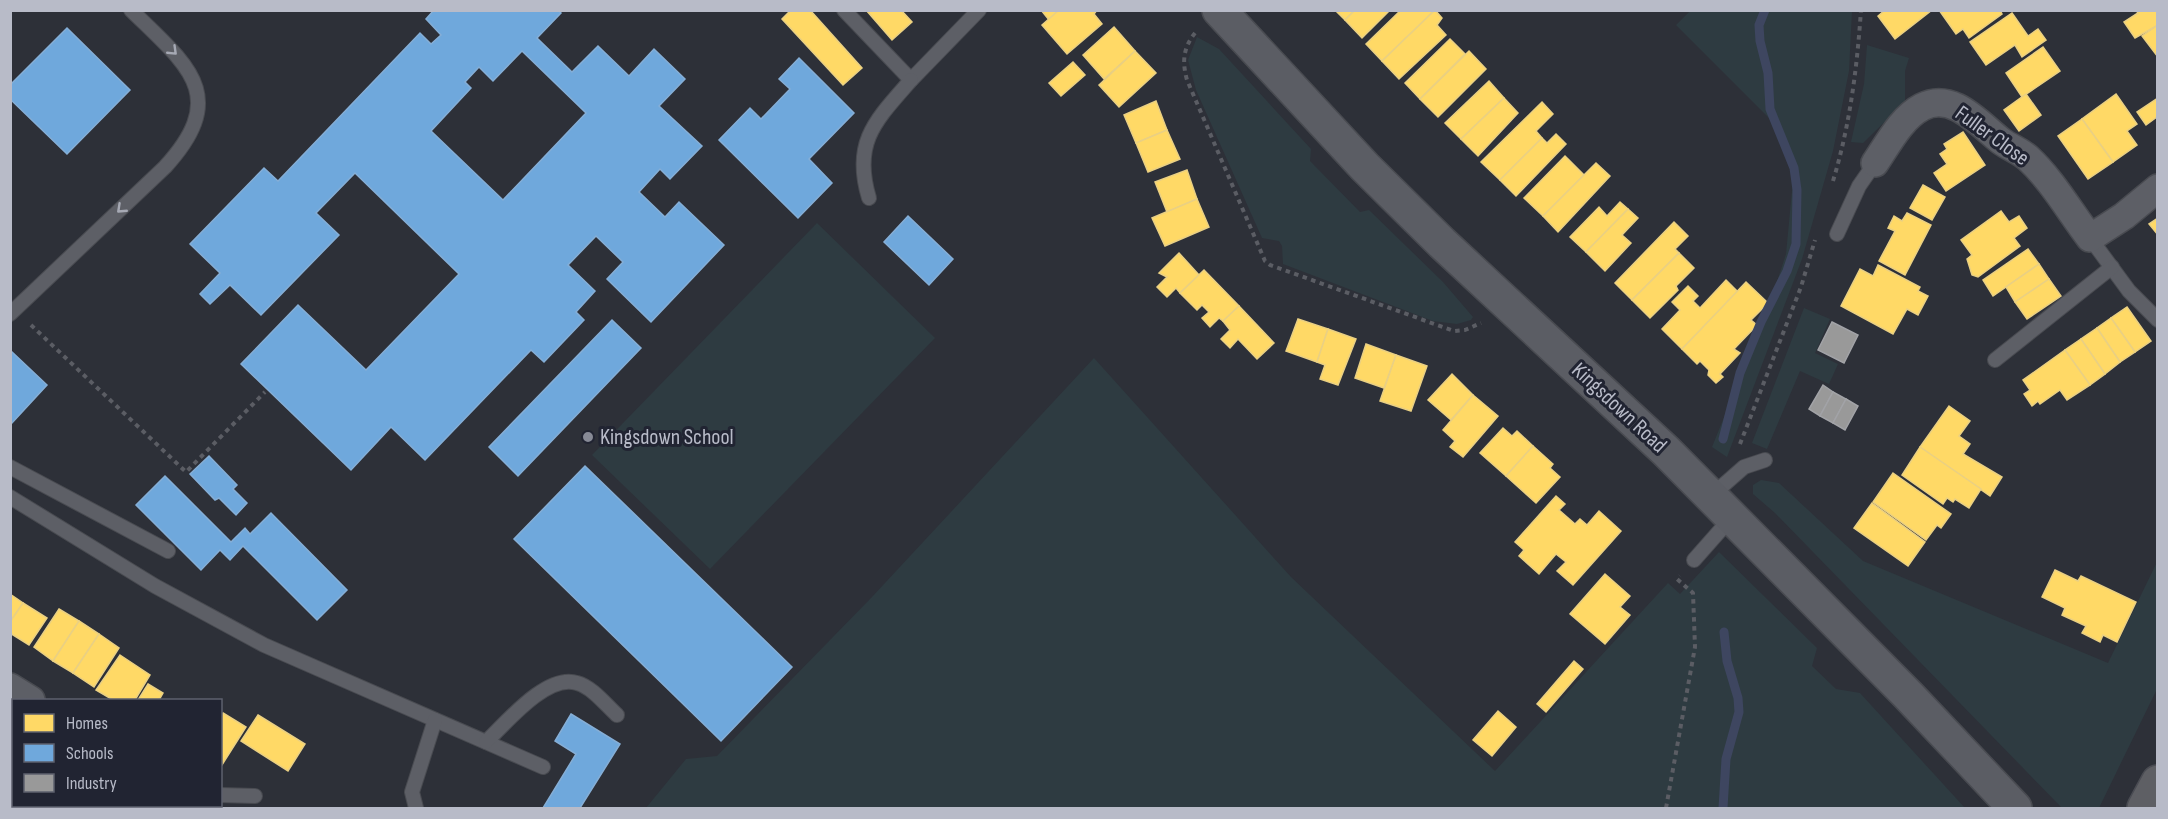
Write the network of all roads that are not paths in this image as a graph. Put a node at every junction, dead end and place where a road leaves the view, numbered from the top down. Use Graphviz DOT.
graph roads {
  1 [pos="131,10"];
  2 [pos="844,10"];
  3 [pos="979,10"];
  4 [pos="1208,21"];
  5 [pos="911,80"];
  6 [pos="1875,163"];
  7 [pos="2157,188"];
  8 [pos="869,198"];
  9 [pos="1838,234"];
  10 [pos="2090,238"];
  11 [pos="2112,267"];
  12 [pos="13,312"];
  13 [pos="2157,320"];
  14 [pos="1995,360"];
  15 [pos="1766,460"];
  16 [pos="10,467"];
  17 [pos="10,497"];
  18 [pos="1723,498"];
  19 [pos="168,551"];
  20 [pos="1695,560"];
  21 [pos="10,687"];
  22 [pos="29,699"];
  23 [pos="617,715"];
  24 [pos="435,720"];
  25 [pos="486,742"];
  26 [pos="543,767"];
  27 [pos="2157,782"];
  28 [pos="222,795"];
  29 [pos="255,796"];
  30 [pos="416,808"];
  31 [pos="2015,808"];
  32 [pos="2144,808"];
  1 -- 12 [label="lane, one-way"];
  2 -- 5 [label="lane"];
  3 -- 5 [label="lane"];
  4 -- 18 [label="main road, Kingsdown Road"];
  5 -- 8 [label="lane"];
  6 -- 9 [label="lane"];
  6 -- 10 [label="street, Fuller Close"];
  7 -- 10 [label="street"];
  10 -- 11 [label="lane"];
  11 -- 13 [label="lane"];
  11 -- 14 [label="lane"];
  15 -- 18 [label="lane"];
  16 -- 19 [label="lane"];
  17 -- 24 [label="lane"];
  18 -- 20 [label="lane"];
  18 -- 31 [label="main road, Kingsdown Road"];
  21 -- 22 [label="street"];
  23 -- 25 [label="lane"];
  24 -- 25 [label="lane"];
  24 -- 30 [label="lane"];
  25 -- 26 [label="lane"];
  27 -- 32 [label="highway"];
  28 -- 29 [label="lane"];
}
